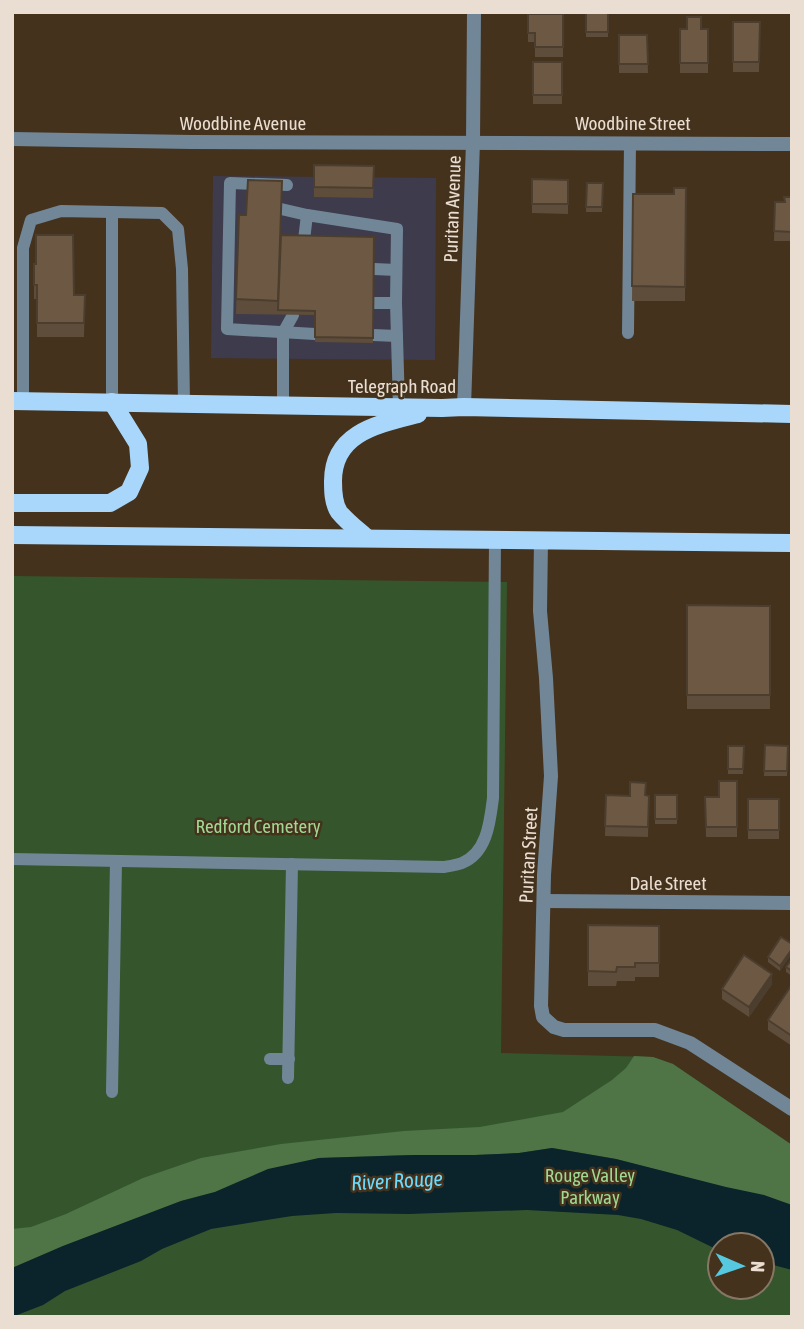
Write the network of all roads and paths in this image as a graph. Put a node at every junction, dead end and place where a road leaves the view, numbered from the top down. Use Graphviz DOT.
graph roads {
  1 [pos="474,12"];
  2 [pos="12,139"];
  3 [pos="473,142"];
  4 [pos="630,143"];
  5 [pos="792,144"];
  6 [pos="287,185"];
  7 [pos="281,209"];
  8 [pos="112,212"];
  9 [pos="307,215"];
  10 [pos="304,240"];
  11 [pos="374,270"];
  12 [pos="396,270"];
  13 [pos="373,303"];
  14 [pos="396,303"];
  15 [pos="293,315"];
  16 [pos="283,333"];
  17 [pos="315,334"];
  18 [pos="628,334"];
  19 [pos="373,335"];
  20 [pos="397,336"];
  21 [pos="18,401"];
  22 [pos="112,402"];
  23 [pos="184,404"];
  24 [pos="283,405"];
  25 [pos="399,407"];
  26 [pos="464,407"];
  27 [pos="442,408"];
  28 [pos="792,414"];
  29 [pos="12,503"];
  30 [pos="12,535"];
  31 [pos="367,538"];
  32 [pos="495,540"];
  33 [pos="541,540"];
  34 [pos="792,543"];
  35 [pos="12,859"];
  36 [pos="116,861"];
  37 [pos="292,864"];
  38 [pos="545,901"];
  39 [pos="792,903"];
  40 [pos="270,1059"];
  41 [pos="289,1059"];
  42 [pos="288,1078"];
  43 [pos="112,1092"];
  44 [pos="792,1109"];
  1 -- 3 [label="street, Puritan Avenue"];
  2 -- 3 [label="street, Woodbine Avenue"];
  3 -- 4 [label="street, Woodbine Street"];
  3 -- 26 [label="street, Puritan Avenue"];
  4 -- 5 [label="street, Woodbine Street"];
  4 -- 18 [label="lane"];
  6 -- 16 [label="lane"];
  7 -- 9 [label="lane"];
  8 -- 21 [label="lane"];
  8 -- 22 [label="lane"];
  8 -- 23 [label="lane"];
  9 -- 10 [label="lane"];
  9 -- 12 [label="lane"];
  11 -- 12 [label="lane"];
  12 -- 14 [label="lane"];
  13 -- 14 [label="lane"];
  14 -- 20 [label="lane"];
  15 -- 16 [label="lane"];
  16 -- 17 [label="lane"];
  16 -- 24 [label="lane"];
  19 -- 20 [label="lane"];
  20 -- 25 [label="lane"];
  21 -- 22 [label="main road, Telegraph Road"];
  22 -- 23 [label="main road, Telegraph Road"];
  22 -- 29 [label="main road"];
  23 -- 24 [label="main road, Telegraph Road"];
  24 -- 25 [label="main road, Telegraph Road"];
  25 -- 27 [label="main road, Telegraph Road"];
  26 -- 27 [label="main road, Telegraph Road"];
  26 -- 28 [label="main road, Telegraph Road"];
  27 -- 31 [label="main road"];
  30 -- 31 [label="main road"];
  31 -- 32 [label="main road"];
  32 -- 33 [label="main road"];
  32 -- 37 [label="lane"];
  33 -- 34 [label="main road"];
  33 -- 38 [label="street, Puritan Street"];
  35 -- 36 [label="lane"];
  36 -- 37 [label="lane"];
  36 -- 43 [label="lane"];
  37 -- 41 [label="lane"];
  38 -- 39 [label="street, Dale Street"];
  38 -- 44 [label="street, Puritan Street"];
  40 -- 41 [label="lane"];
  41 -- 42 [label="lane"];
}
